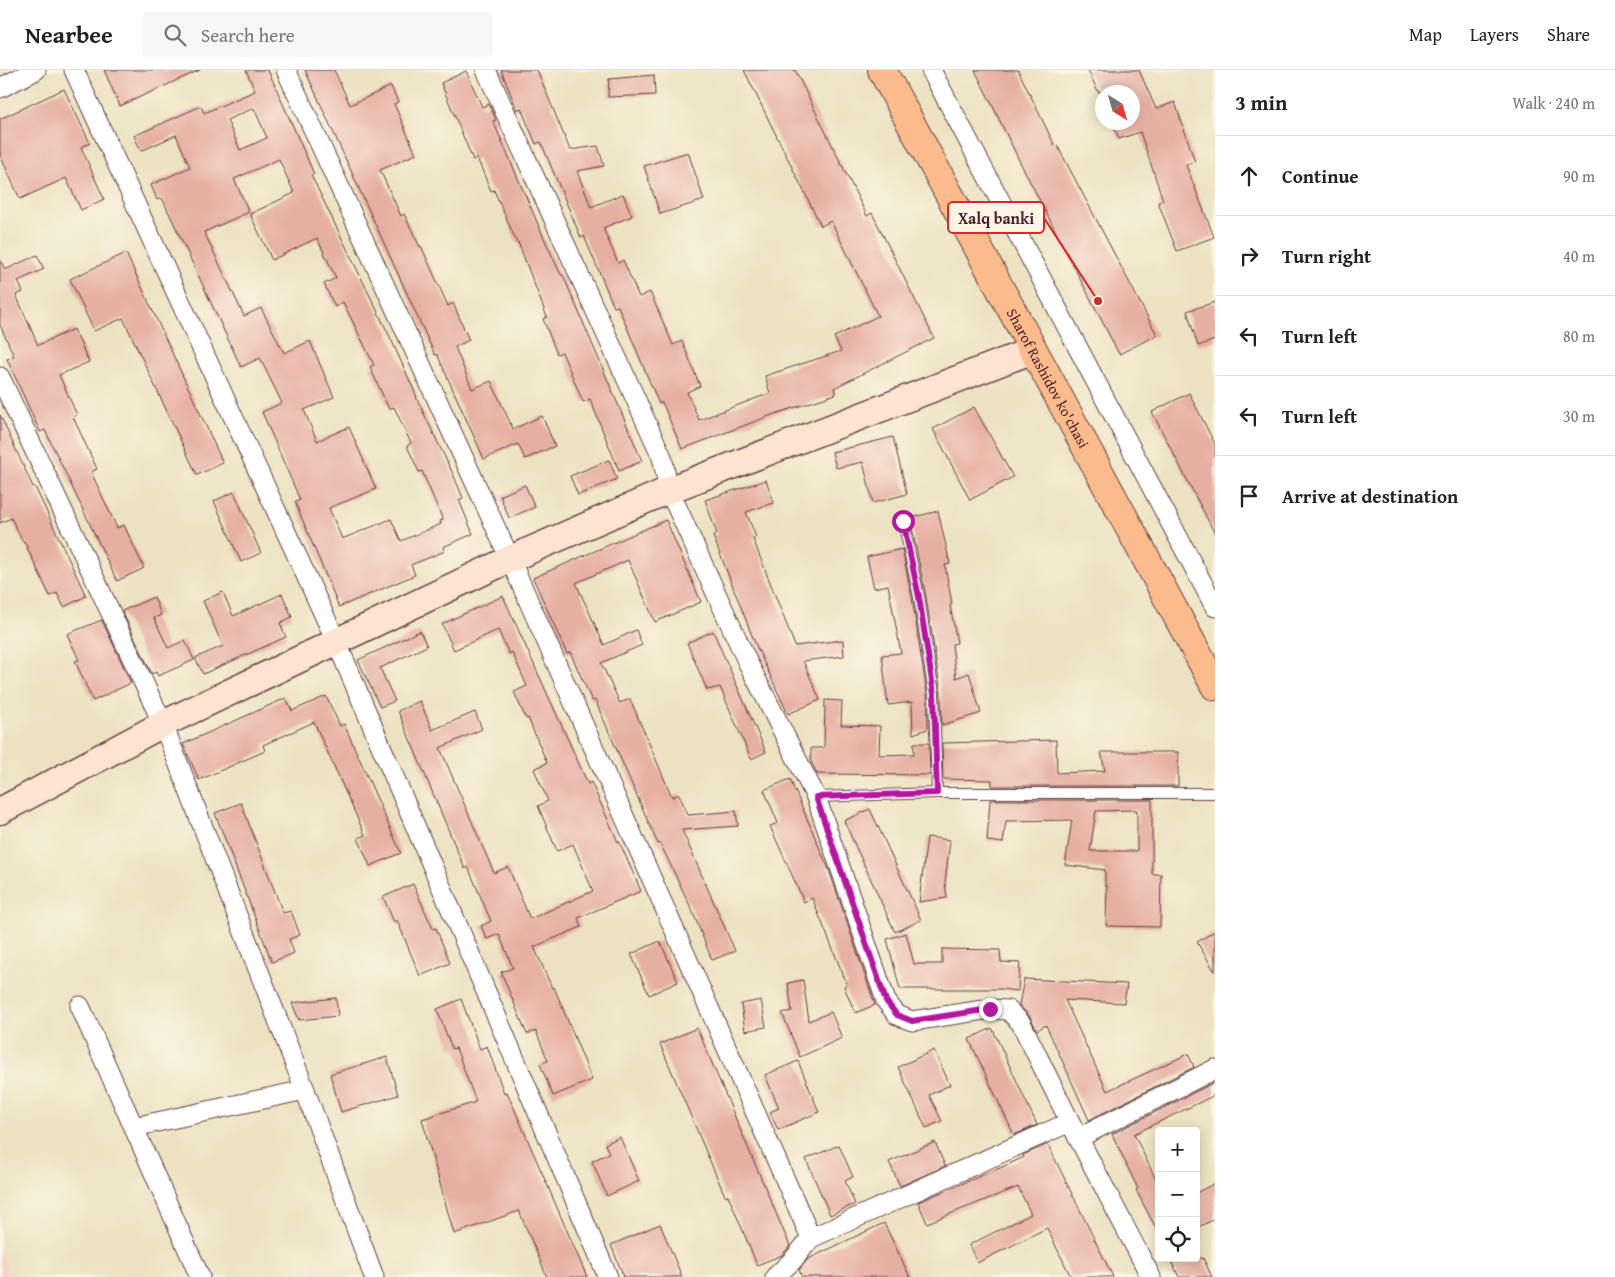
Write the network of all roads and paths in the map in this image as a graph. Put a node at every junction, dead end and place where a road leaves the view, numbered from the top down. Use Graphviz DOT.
graph roads {
  1 [pos="36,70"];
  2 [pos="74,70"];
  3 [pos="286,70"];
  4 [pos="486,70"];
  5 [pos="882,70"];
  6 [pos="931,70"];
  7 [pos="0,88"];
  8 [pos="1033,350"];
  9 [pos="0,377"];
  10 [pos="670,490"];
  11 [pos="903,521"];
  12 [pos="510,559"];
  13 [pos="1215,607"];
  14 [pos="337,643"];
  15 [pos="1215,686"];
  16 [pos="163,724"];
  17 [pos="937,793"];
  18 [pos="1215,793"];
  19 [pos="816,797"];
  20 [pos="3,803"];
  21 [pos="80,1006"];
  22 [pos="1215,1069"];
  23 [pos="305,1090"];
  24 [pos="134,1127"];
  25 [pos="1074,1130"];
  26 [pos="811,1238"];
  27 [pos="200,1277"];
  28 [pos="374,1277"];
  29 [pos="608,1277"];
  30 [pos="774,1277"];
  31 [pos="1151,1277"];
  1 -- 7 [label="street"];
  2 -- 14 [label="street"];
  3 -- 12 [label="street"];
  4 -- 10 [label="street"];
  5 -- 8 [label="main road, Sharof Rashidov ko'chasi"];
  6 -- 13 [label="street"];
  8 -- 10 [label="street"];
  8 -- 15 [label="main road, Sharof Rashidov ko'chasi"];
  9 -- 16 [label="street"];
  10 -- 12 [label="street"];
  10 -- 19 [label="street"];
  11 -- 17 [label="lane"];
  12 -- 14 [label="street"];
  12 -- 26 [label="street"];
  14 -- 16 [label="street"];
  14 -- 29 [label="street"];
  16 -- 20 [label="street"];
  16 -- 23 [label="street"];
  17 -- 18 [label="lane"];
  17 -- 19 [label="lane"];
  19 -- 25 [label="street"];
  21 -- 24 [label="street"];
  22 -- 25 [label="street"];
  23 -- 24 [label="street"];
  23 -- 28 [label="street"];
  24 -- 27 [label="street"];
  25 -- 26 [label="street"];
  25 -- 31 [label="street"];
  26 -- 30 [label="street"];
}
